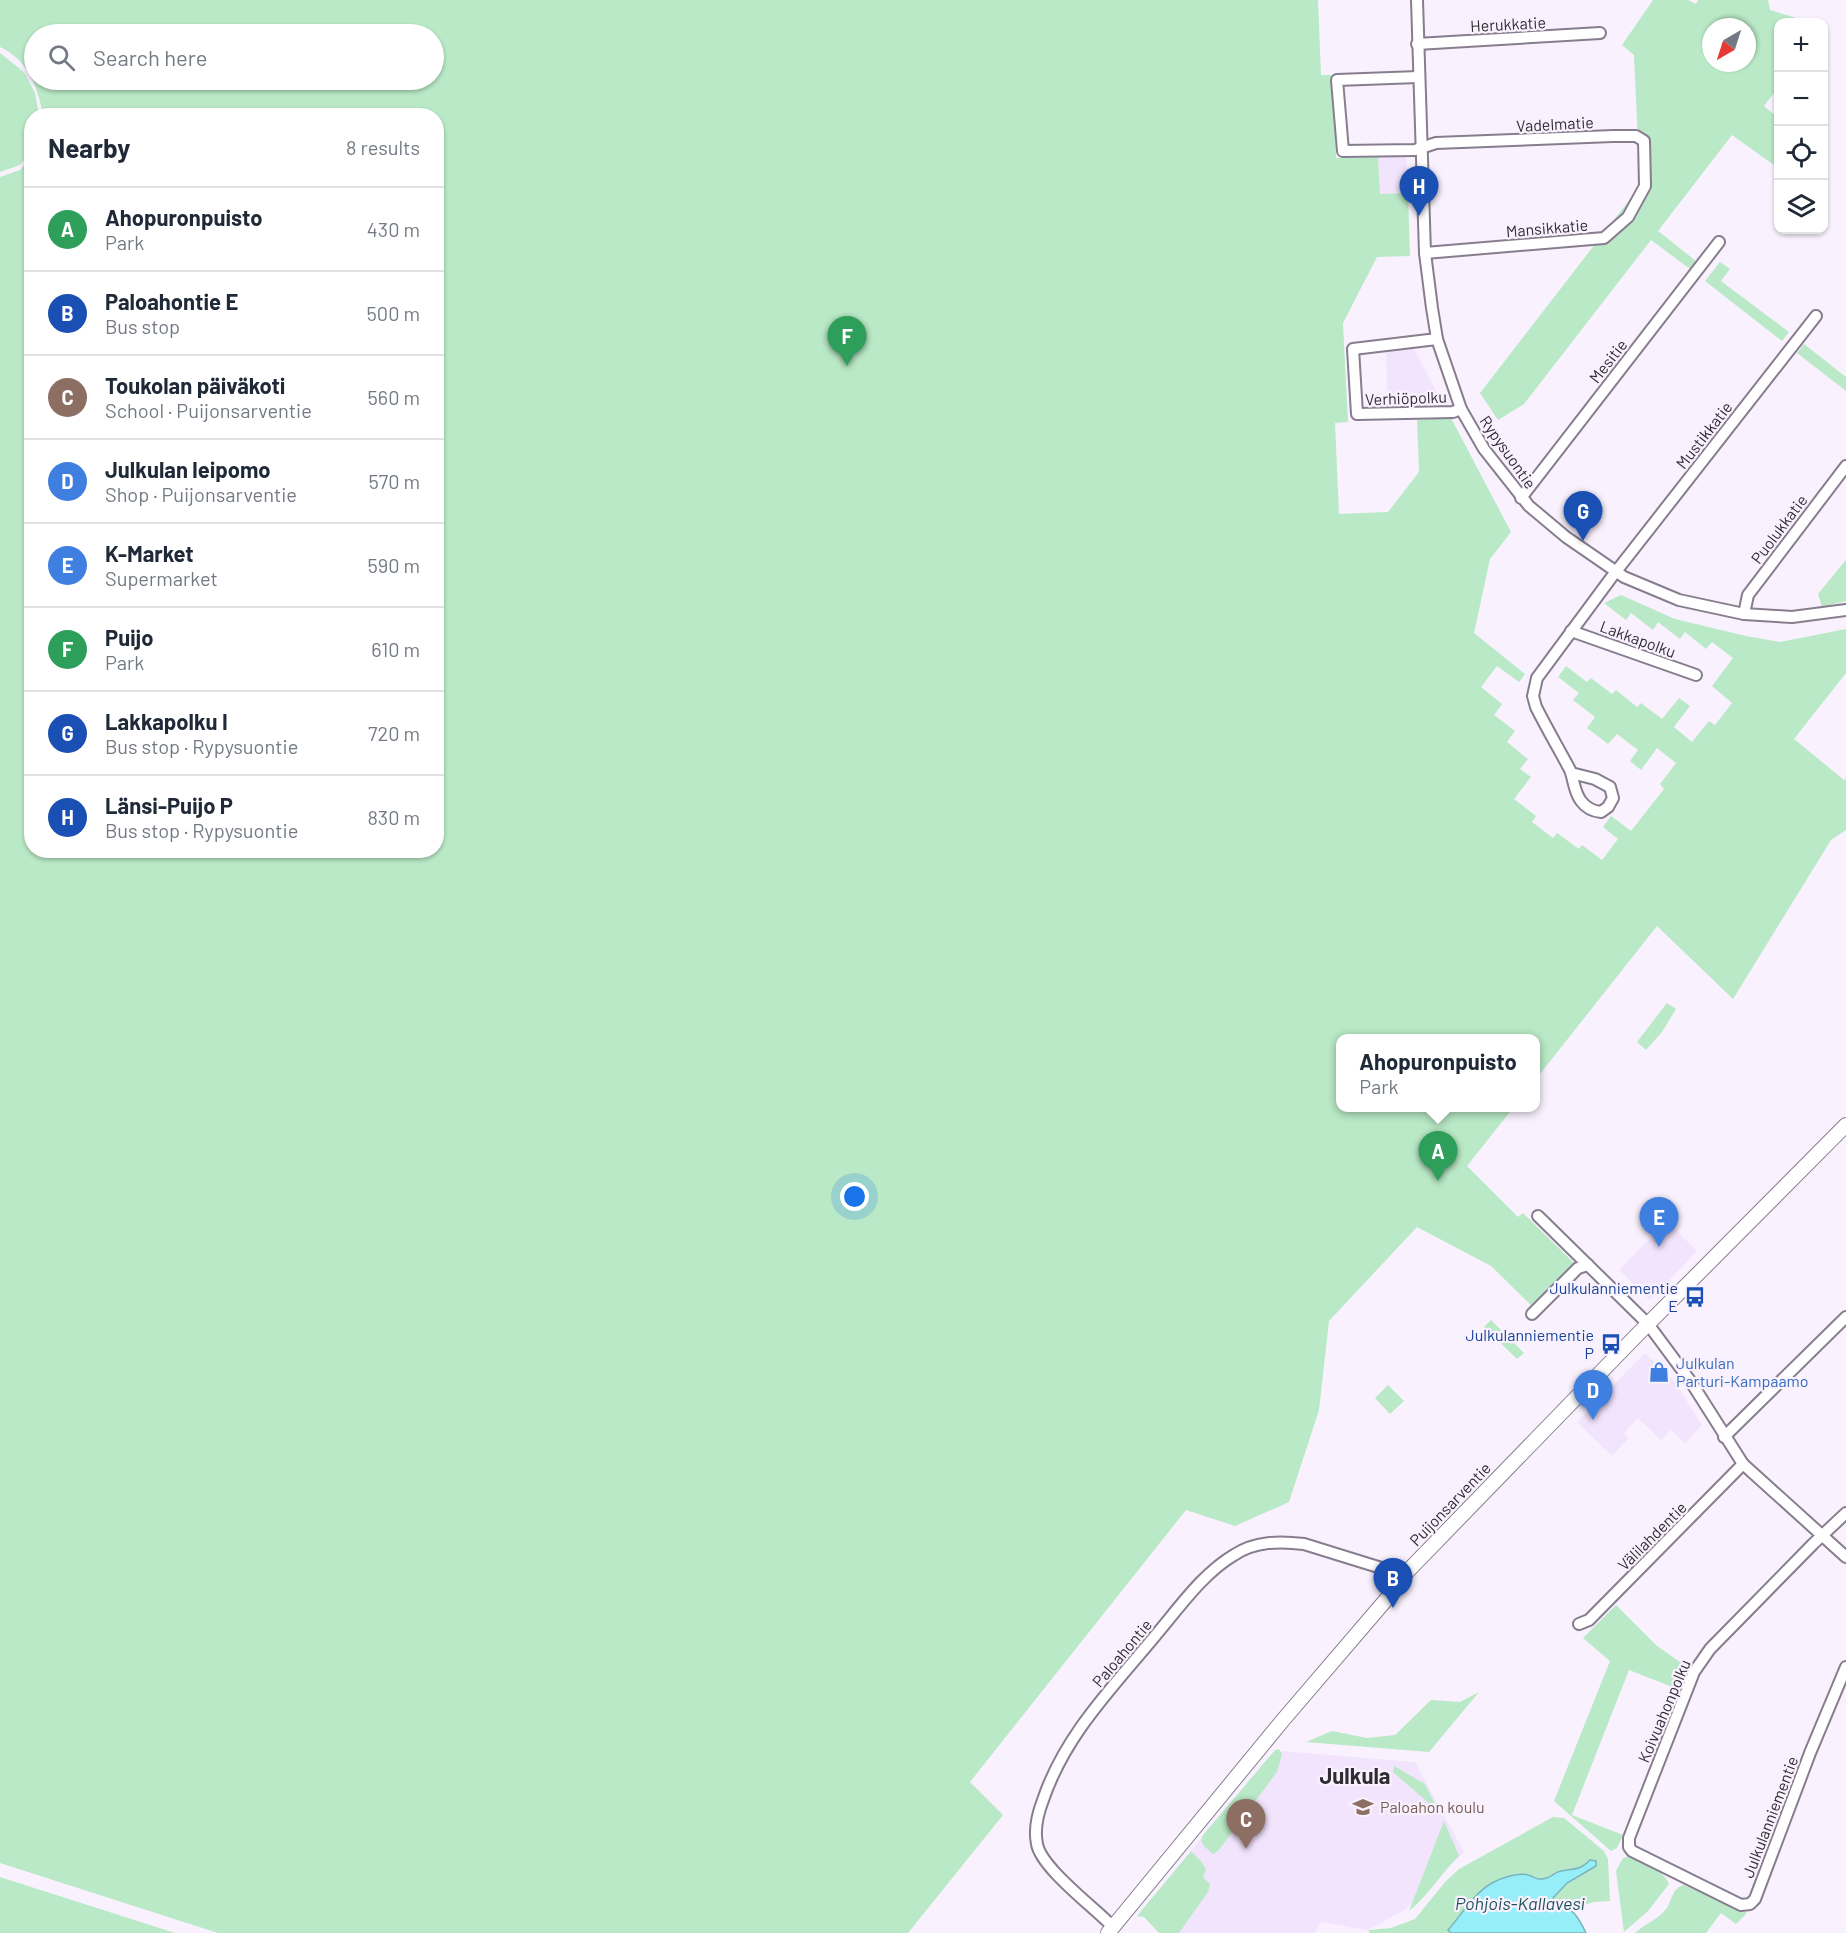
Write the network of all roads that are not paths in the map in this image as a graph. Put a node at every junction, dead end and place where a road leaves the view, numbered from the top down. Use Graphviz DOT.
graph roads {
  1 [pos="1417,0"];
  2 [pos="1600,33"];
  3 [pos="1417,44"];
  4 [pos="1419,77"];
  5 [pos="1422,147"];
  6 [pos="1645,186"];
  7 [pos="1719,242"];
  8 [pos="1425,253"];
  9 [pos="1816,316"];
  10 [pos="1437,339"];
  11 [pos="1461,409"];
  12 [pos="1846,466"];
  13 [pos="1521,498"];
  14 [pos="1616,573"];
  15 [pos="1846,610"];
  16 [pos="1744,614"];
  17 [pos="1571,631"];
  18 [pos="1696,675"];
  19 [pos="1571,773"];
  20 [pos="1846,1125"];
  21 [pos="1538,1216"];
  22 [pos="1588,1265"];
  23 [pos="1532,1314"];
  24 [pos="1846,1317"];
  25 [pos="1648,1324"];
  26 [pos="1724,1437"];
  27 [pos="1743,1464"];
  28 [pos="1846,1513"];
  29 [pos="1822,1536"];
  30 [pos="1846,1557"];
  31 [pos="1404,1575"];
  32 [pos="1579,1624"];
  33 [pos="1846,1667"];
  34 [pos="1678,1874"];
  35 [pos="1111,1930"];
  1 -- 3 [label="street, Rypysuontie"];
  2 -- 3 [label="street, Herukkatie"];
  3 -- 4 [label="street, Rypysuontie"];
  4 -- 5 [label="street, Rypysuontie"];
  4 -- 5 [label="street"];
  5 -- 6 [label="street, Vadelmatie"];
  5 -- 8 [label="street, Rypysuontie"];
  6 -- 8 [label="street, Mansikkatie"];
  7 -- 13 [label="street, Mesitie"];
  8 -- 10 [label="street, Rypysuontie"];
  9 -- 14 [label="street, Mustikkatie"];
  10 -- 11 [label="street, Rypysuontie"];
  10 -- 11 [label="street, Verhiöpolku"];
  11 -- 13 [label="street, Rypysuontie"];
  12 -- 16 [label="street, Puolukkatie"];
  13 -- 14 [label="street, Rypysuontie"];
  14 -- 16 [label="street, Rypysuontie"];
  14 -- 17 [label="street, Lakkapolku"];
  15 -- 16 [label="street, Rypysuontie"];
  17 -- 18 [label="street, Lakkapolku"];
  17 -- 19 [label="street, Lakkapolku"];
  20 -- 25 [label="main road, Puijonsarventie"];
  21 -- 22 [label="street"];
  22 -- 23 [label="street"];
  22 -- 25 [label="street"];
  24 -- 26 [label="street"];
  25 -- 26 [label="street"];
  25 -- 31 [label="main road, Puijonsarventie"];
  26 -- 27 [label="street"];
  27 -- 29 [label="street"];
  27 -- 32 [label="street, Välilahdentie"];
  28 -- 29 [label="street, Koivuahonpolku"];
  29 -- 30 [label="street"];
  29 -- 34 [label="street, Koivuahonpolku"];
  31 -- 35 [label="main road, Puijonsarventie"];
  31 -- 35 [label="street, Paloahontie"];
  33 -- 34 [label="street, Julkulanniementie"];
}
